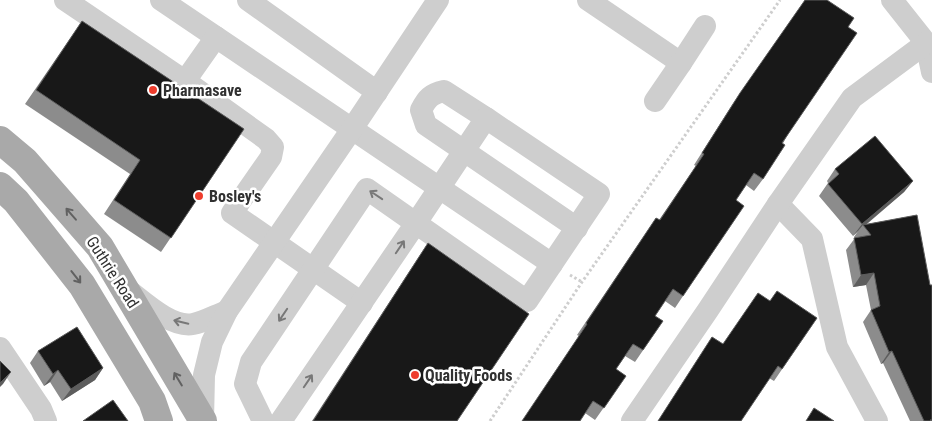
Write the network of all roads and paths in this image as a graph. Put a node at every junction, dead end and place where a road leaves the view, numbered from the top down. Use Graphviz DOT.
graph roads {
  1 [pos="65,0"];
  2 [pos="161,0"];
  3 [pos="248,0"];
  4 [pos="438,0"];
  5 [pos="588,0"];
  6 [pos="780,0"];
  7 [pos="892,0"];
  8 [pos="705,26"];
  9 [pos="216,37"];
  10 [pos="926,43"];
  11 [pos="681,63"];
  12 [pos="932,72"];
  13 [pos="185,81"];
  14 [pos="377,92"];
  15 [pos="654,101"];
  16 [pos="486,118"];
  17 [pos="352,129"];
  18 [pos="0,140"];
  19 [pos="464,150"];
  20 [pos="0,186"];
  21 [pos="438,188"];
  22 [pos="778,204"];
  23 [pos="416,223"];
  24 [pos="577,228"];
  25 [pos="274,242"];
  26 [pos="552,264"];
  27 [pos="314,269"];
  28 [pos="124,286"];
  29 [pos="362,303"];
  30 [pos="227,311"];
  31 [pos="0,348"];
  32 [pos="46,421"];
  33 [pos="159,421"];
  34 [pos="203,421"];
  35 [pos="263,421"];
  36 [pos="281,421"];
  37 [pos="490,421"];
  38 [pos="632,421"];
  39 [pos="876,421"];
  1 -- 13 [label="street"];
  2 -- 9 [label="street"];
  3 -- 14 [label="street"];
  4 -- 14 [label="street"];
  5 -- 11 [label="street"];
  6 -- 37 [label="path"];
  7 -- 10 [label="street"];
  8 -- 11 [label="street"];
  9 -- 13 [label="street"];
  9 -- 17 [label="street"];
  10 -- 12 [label="street"];
  10 -- 22 [label="street"];
  11 -- 15 [label="street"];
  13 -- 25 [label="street"];
  14 -- 17 [label="street"];
  16 -- 19 [label="street"];
  16 -- 19 [label="street"];
  16 -- 24 [label="street"];
  17 -- 21 [label="street"];
  17 -- 25 [label="street"];
  28 -- 18 [label="main road, Guthrie Road, one-way"];
  19 -- 21 [label="street"];
  19 -- 24 [label="street"];
  20 -- 33 [label="main road, Guthrie Road, one-way"];
  21 -- 23 [label="street"];
  21 -- 26 [label="street"];
  22 -- 38 [label="street"];
  22 -- 39 [label="street"];
  23 -- 26 [label="street"];
  23 -- 27 [label="street, one-way"];
  29 -- 23 [label="street, one-way"];
  24 -- 26 [label="street"];
  25 -- 27 [label="street"];
  25 -- 30 [label="street"];
  27 -- 29 [label="street"];
  27 -- 35 [label="street, one-way"];
  30 -- 28 [label="street, one-way"];
  34 -- 28 [label="main road, Guthrie Road, one-way"];
  36 -- 29 [label="street, one-way"];
  30 -- 34 [label="street"];
  31 -- 32 [label="street"];
}
